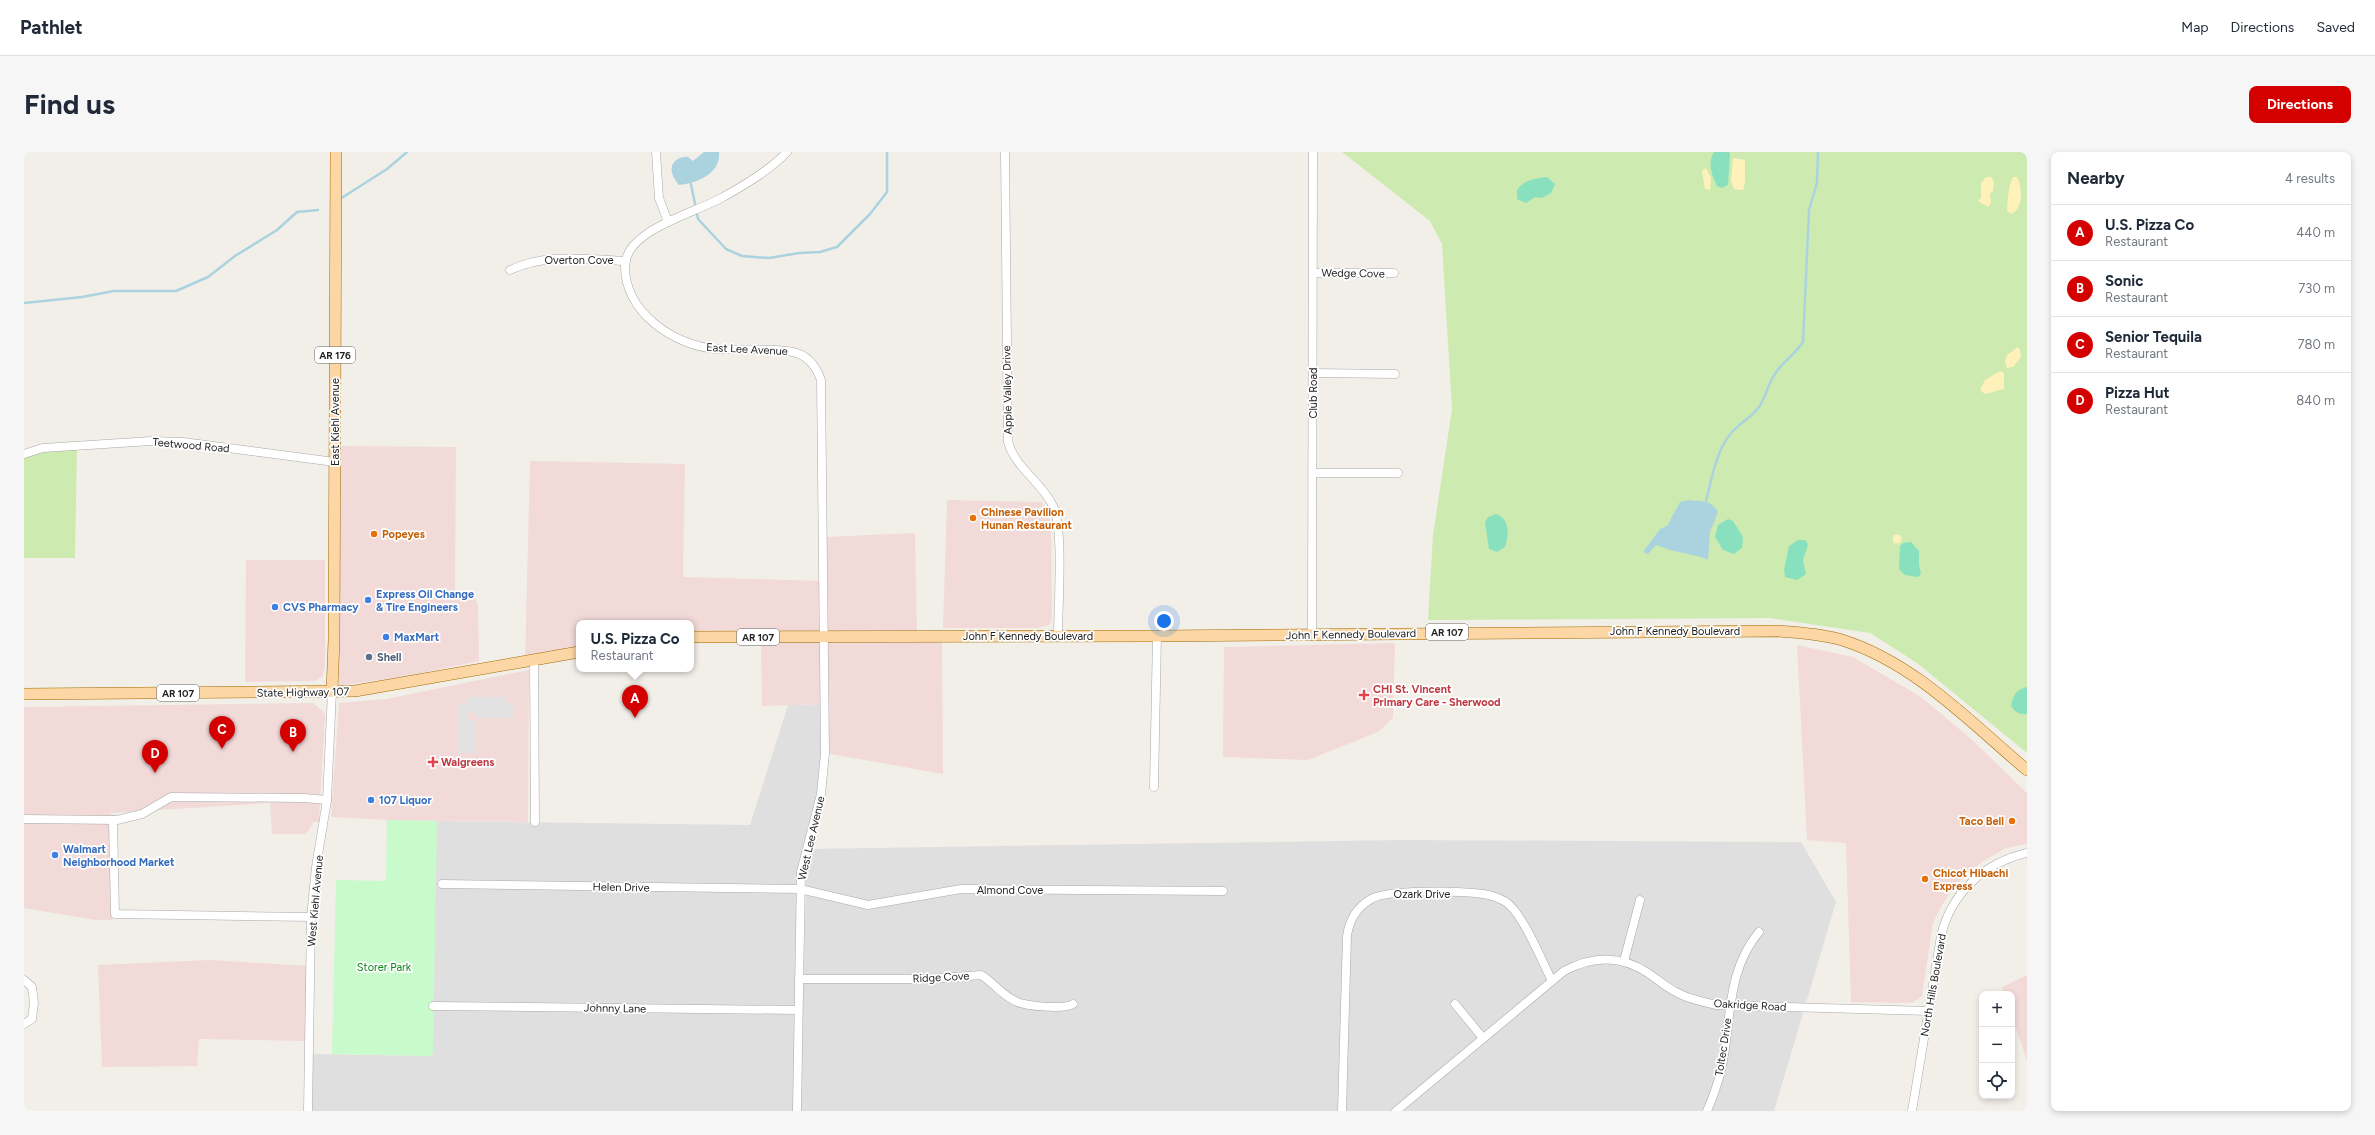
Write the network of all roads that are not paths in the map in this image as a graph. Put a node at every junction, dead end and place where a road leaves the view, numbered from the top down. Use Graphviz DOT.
graph roads {
  1 [pos="336,152"];
  2 [pos="656,152"];
  3 [pos="787,152"];
  4 [pos="1005,152"];
  5 [pos="1313,152"];
  6 [pos="668,222"];
  7 [pos="626,261"];
  8 [pos="510,270"];
  9 [pos="1313,273"];
  10 [pos="1394,273"];
  11 [pos="1313,373"];
  12 [pos="1395,374"];
  13 [pos="24,454"];
  14 [pos="335,462"];
  15 [pos="1313,473"];
  16 [pos="1398,473"];
  17 [pos="1312,634"];
  18 [pos="825,636"];
  19 [pos="1058,636"];
  20 [pos="1157,636"];
  21 [pos="694,637"];
  22 [pos="576,653"];
  23 [pos="534,660"];
  24 [pos="332,691"];
  25 [pos="24,694"];
  26 [pos="2027,770"];
  27 [pos="1154,787"];
  28 [pos="327,800"];
  29 [pos="24,819"];
  30 [pos="113,820"];
  31 [pos="535,822"];
  32 [pos="2027,853"];
  33 [pos="442,884"];
  34 [pos="800,889"];
  35 [pos="1224,891"];
  36 [pos="1640,900"];
  37 [pos="311,917"];
  38 [pos="1759,932"];
  39 [pos="1624,962"];
  40 [pos="799,979"];
  41 [pos="24,980"];
  42 [pos="1552,981"];
  43 [pos="1073,1004"];
  44 [pos="1455,1004"];
  45 [pos="432,1006"];
  46 [pos="1730,1006"];
  47 [pos="798,1010"];
  48 [pos="1928,1011"];
  49 [pos="24,1024"];
  50 [pos="1483,1038"];
  51 [pos="308,1111"];
  52 [pos="797,1111"];
  53 [pos="1342,1111"];
  54 [pos="1396,1111"];
  55 [pos="1707,1111"];
  56 [pos="1912,1111"];
  1 -- 14 [label="main road, East Kiehl Avenue / AR 176"];
  2 -- 6 [label="street"];
  3 -- 6 [label="street, East Lee Avenue"];
  4 -- 19 [label="street, Apple Valley Drive"];
  5 -- 9 [label="street, Club Road"];
  6 -- 7 [label="street, East Lee Avenue"];
  7 -- 8 [label="street, Overton Cove"];
  7 -- 18 [label="street, East Lee Avenue"];
  9 -- 10 [label="street, Wedge Cove"];
  9 -- 11 [label="street, Club Road"];
  11 -- 12 [label="street"];
  11 -- 15 [label="street, Club Road"];
  13 -- 14 [label="street, Teetwood Road"];
  14 -- 24 [label="main road, East Kiehl Avenue / AR 176"];
  15 -- 16 [label="street"];
  15 -- 17 [label="street, Club Road"];
  17 -- 20 [label="main road, John F Kennedy Boulevard / AR 107"];
  17 -- 26 [label="main road, John F Kennedy Boulevard / AR 107"];
  18 -- 19 [label="main road, John F Kennedy Boulevard / AR 107"];
  18 -- 21 [label="main road, AR 107"];
  18 -- 34 [label="street, West Lee Avenue"];
  19 -- 20 [label="main road, John F Kennedy Boulevard / AR 107"];
  20 -- 27 [label="street"];
  22 -- 23 [label="main road, State Highway 107 / AR 107"];
  23 -- 24 [label="main road, State Highway 107 / AR 107"];
  23 -- 31 [label="street"];
  24 -- 25 [label="main road, State Highway 107 / AR 107"];
  24 -- 28 [label="street, West Kiehl Avenue"];
  28 -- 30 [label="street"];
  28 -- 37 [label="street, West Kiehl Avenue"];
  29 -- 30 [label="street"];
  30 -- 37 [label="street"];
  32 -- 48 [label="street, North Hills Boulevard"];
  33 -- 34 [label="street, Helen Drive"];
  34 -- 35 [label="street, Almond Cove"];
  34 -- 40 [label="street, West Lee Avenue"];
  36 -- 39 [label="street"];
  37 -- 51 [label="street, West Kiehl Avenue"];
  38 -- 46 [label="street, Toltec Drive"];
  39 -- 42 [label="street, Oakridge Road"];
  39 -- 46 [label="street, Oakridge Road"];
  40 -- 43 [label="street, Ridge Cove"];
  40 -- 47 [label="street, West Lee Avenue"];
  41 -- 49 [label="street"];
  42 -- 50 [label="street, Oakridge Road"];
  42 -- 53 [label="street, Ozark Drive"];
  44 -- 50 [label="street"];
  45 -- 47 [label="street, Johnny Lane"];
  46 -- 48 [label="street, Oakridge Road"];
  46 -- 55 [label="street, Toltec Drive"];
  47 -- 52 [label="street, West Lee Avenue"];
  48 -- 56 [label="street, North Hills Boulevard"];
  50 -- 54 [label="street, Oakridge Road"];
}
